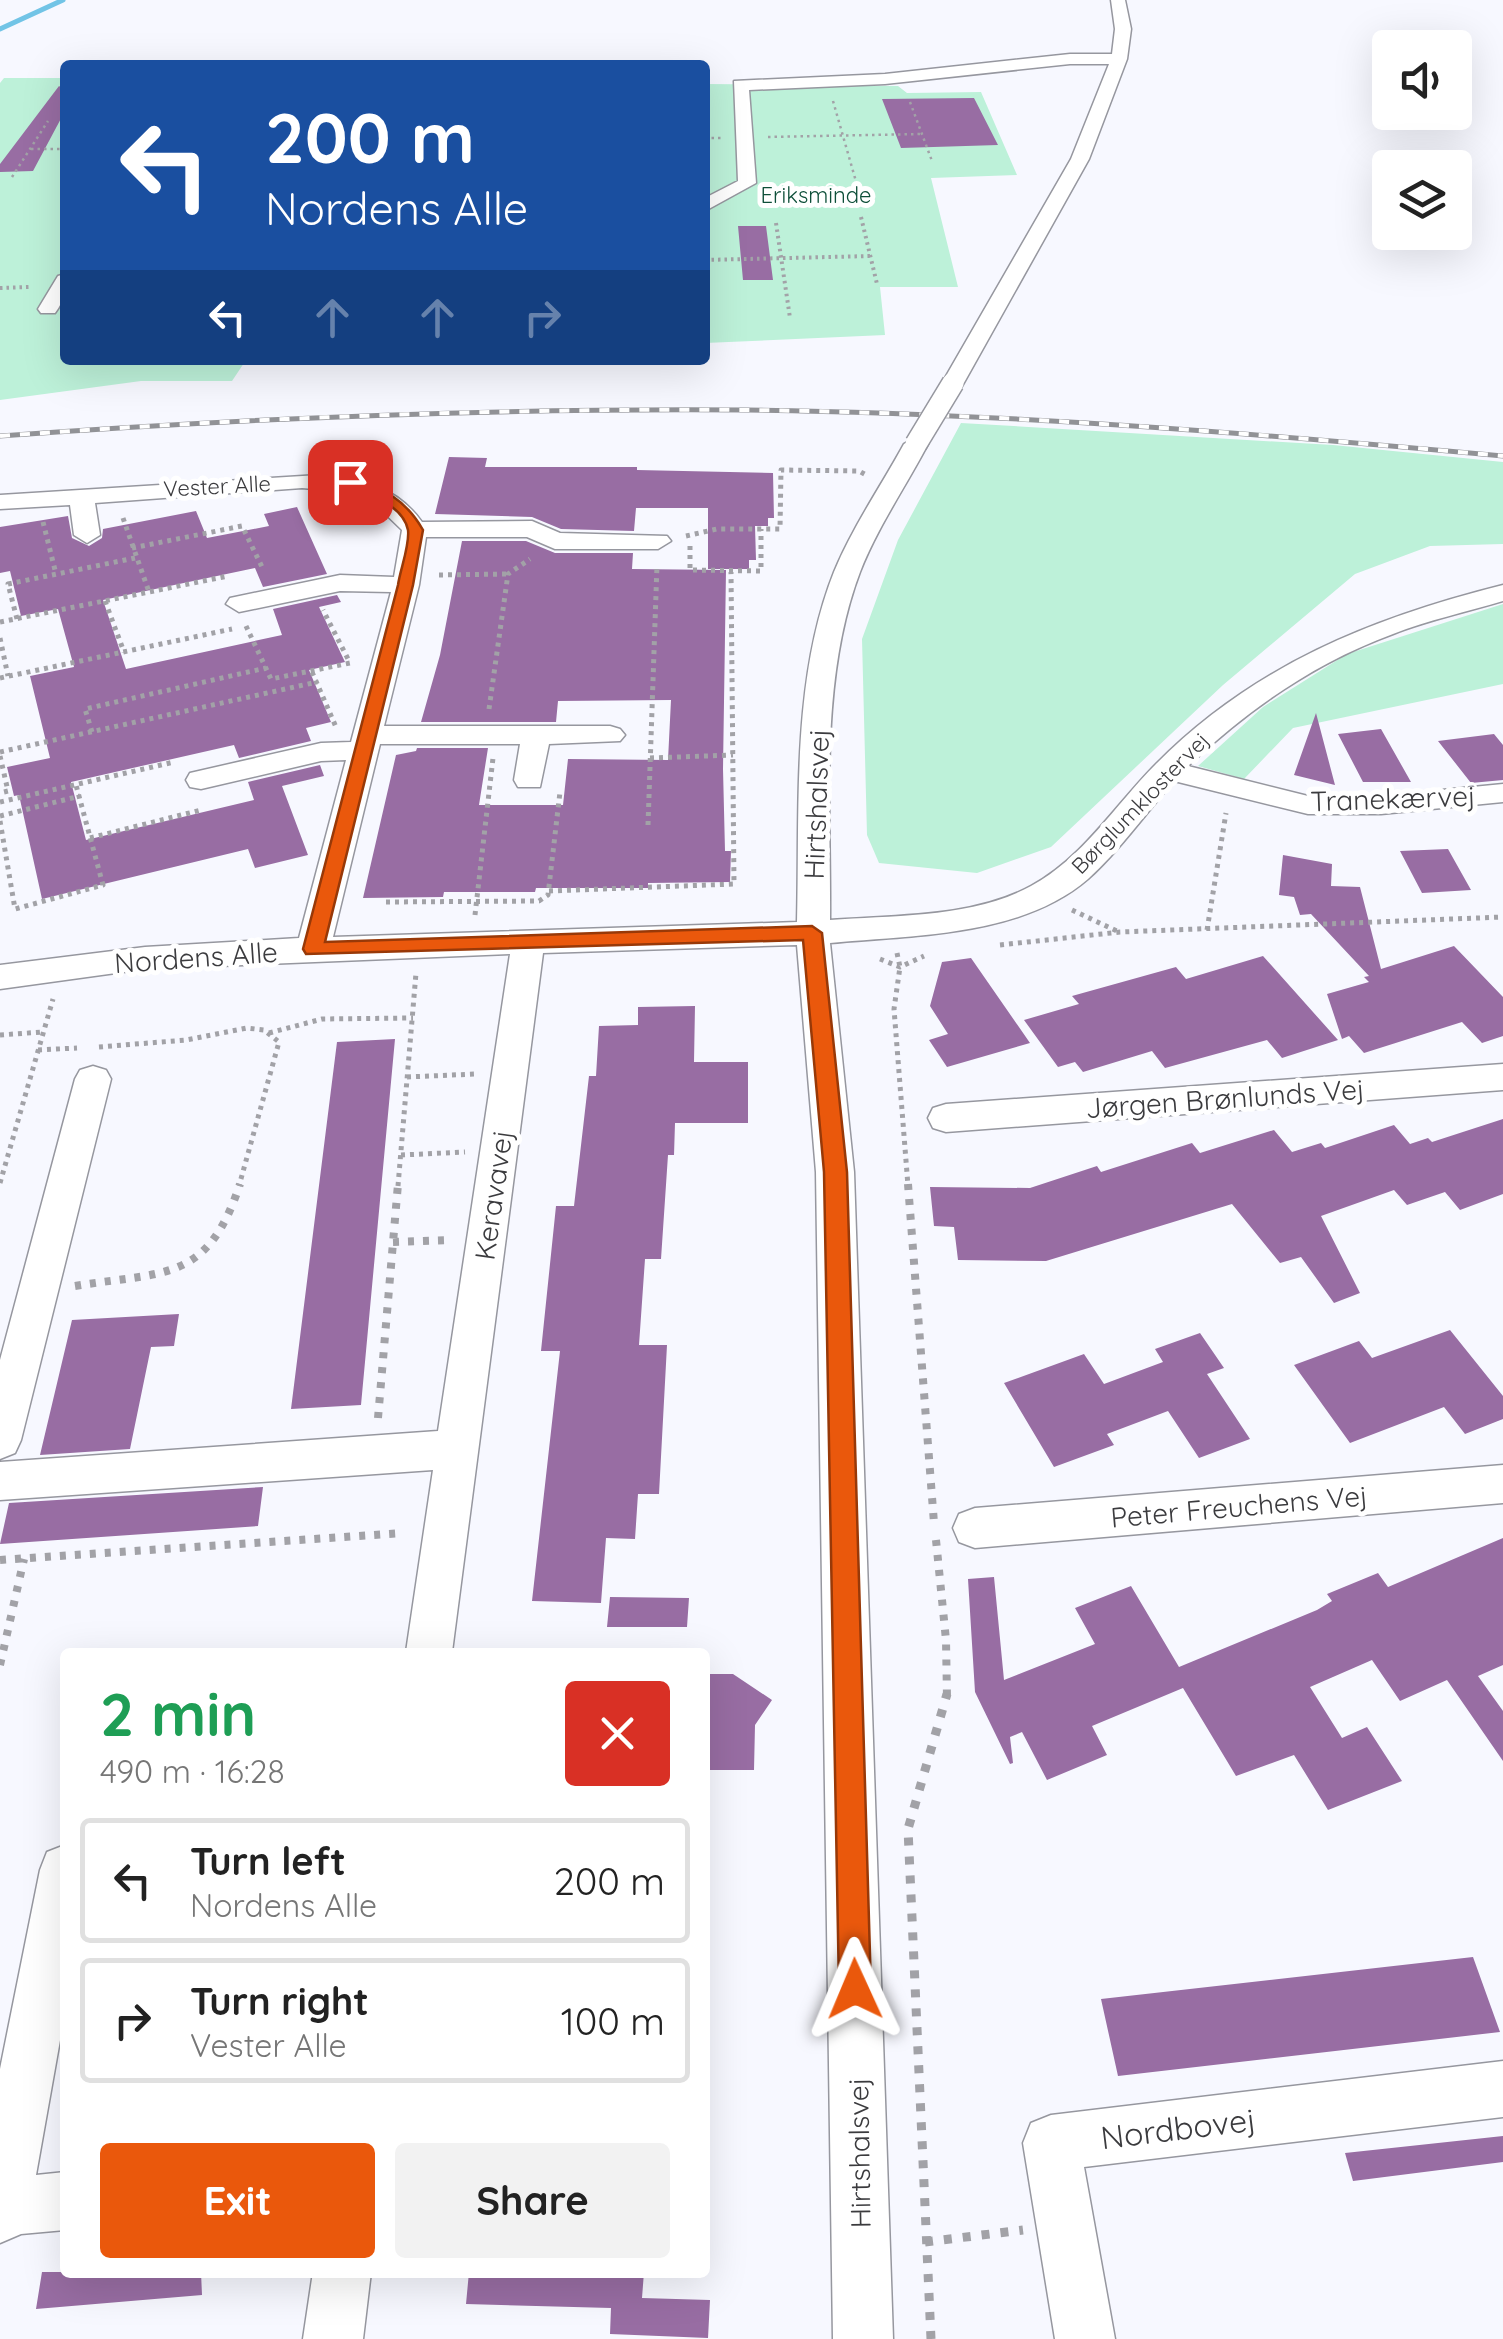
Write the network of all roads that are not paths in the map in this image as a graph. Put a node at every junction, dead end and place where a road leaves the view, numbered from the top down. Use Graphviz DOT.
graph roads {
  1 [pos="1118,0"];
  2 [pos="1119,58"];
  3 [pos="750,82"];
  4 [pos="720,83"];
  5 [pos="710,202"];
  6 [pos="60,289"];
  7 [pos="48,309"];
  8 [pos="0,502"];
  9 [pos="415,530"];
  10 [pos="658,541"];
  11 [pos="404,588"];
  12 [pos="1503,593"];
  13 [pos="239,604"];
  14 [pos="610,734"];
  15 [pos="536,735"];
  16 [pos="353,740"];
  17 [pos="196,769"];
  18 [pos="1166,770"];
  19 [pos="537,786"];
  20 [pos="1503,793"];
  21 [pos="812,933"];
  22 [pos="528,941"];
  23 [pos="313,949"];
  24 [pos="0,977"];
  25 [pos="1503,1077"];
  26 [pos="92,1079"];
  27 [pos="946,1118"];
  28 [pos="0,1440"];
  29 [pos="457,1449"];
  30 [pos="0,1480"];
  31 [pos="1503,1484"];
  32 [pos="975,1528"];
  33 [pos="429,1648"];
  34 [pos="60,1924"];
  35 [pos="52,2011"];
  36 [pos="1503,2089"];
  37 [pos="60,2202"];
  38 [pos="1,2210"];
  39 [pos="341,2278"];
  40 [pos="333,2339"];
  41 [pos="863,2339"];
  42 [pos="1084,2339"];
  1 -- 2 [label="street, Hirtshalsvej"];
  2 -- 3 [label="street"];
  2 -- 21 [label="street, Hirtshalsvej, bridge"];
  3 -- 4 [label="street"];
  3 -- 5 [label="street"];
  6 -- 7 [label="street"];
  8 -- 9 [label="street, Vester Alle"];
  9 -- 10 [label="street"];
  9 -- 11 [label="street"];
  11 -- 13 [label="street"];
  11 -- 16 [label="street"];
  12 -- 18 [label="street, Børglumklostervej"];
  14 -- 15 [label="street"];
  15 -- 16 [label="street"];
  15 -- 19 [label="street"];
  16 -- 17 [label="street"];
  16 -- 23 [label="street"];
  18 -- 20 [label="street, Tranekærvej"];
  18 -- 21 [label="street, Børglumklostervej"];
  21 -- 22 [label="street, Nordens Alle"];
  21 -- 41 [label="street, Hirtshalsvej"];
  22 -- 23 [label="street, Nordens Alle"];
  22 -- 29 [label="street, Keravavej"];
  23 -- 24 [label="street, Nordens Alle"];
  25 -- 27 [label="street, Jørgen Brønlunds Vej"];
  26 -- 28 [label="street"];
  29 -- 30 [label="street"];
  29 -- 33 [label="street, Keravavej"];
  31 -- 32 [label="street, Peter Freuchens Vej"];
  34 -- 35 [label="street"];
  35 -- 38 [label="street"];
  36 -- 42 [label="street, Nordbovej"];
  37 -- 38 [label="street"];
  39 -- 40 [label="street"];
}
